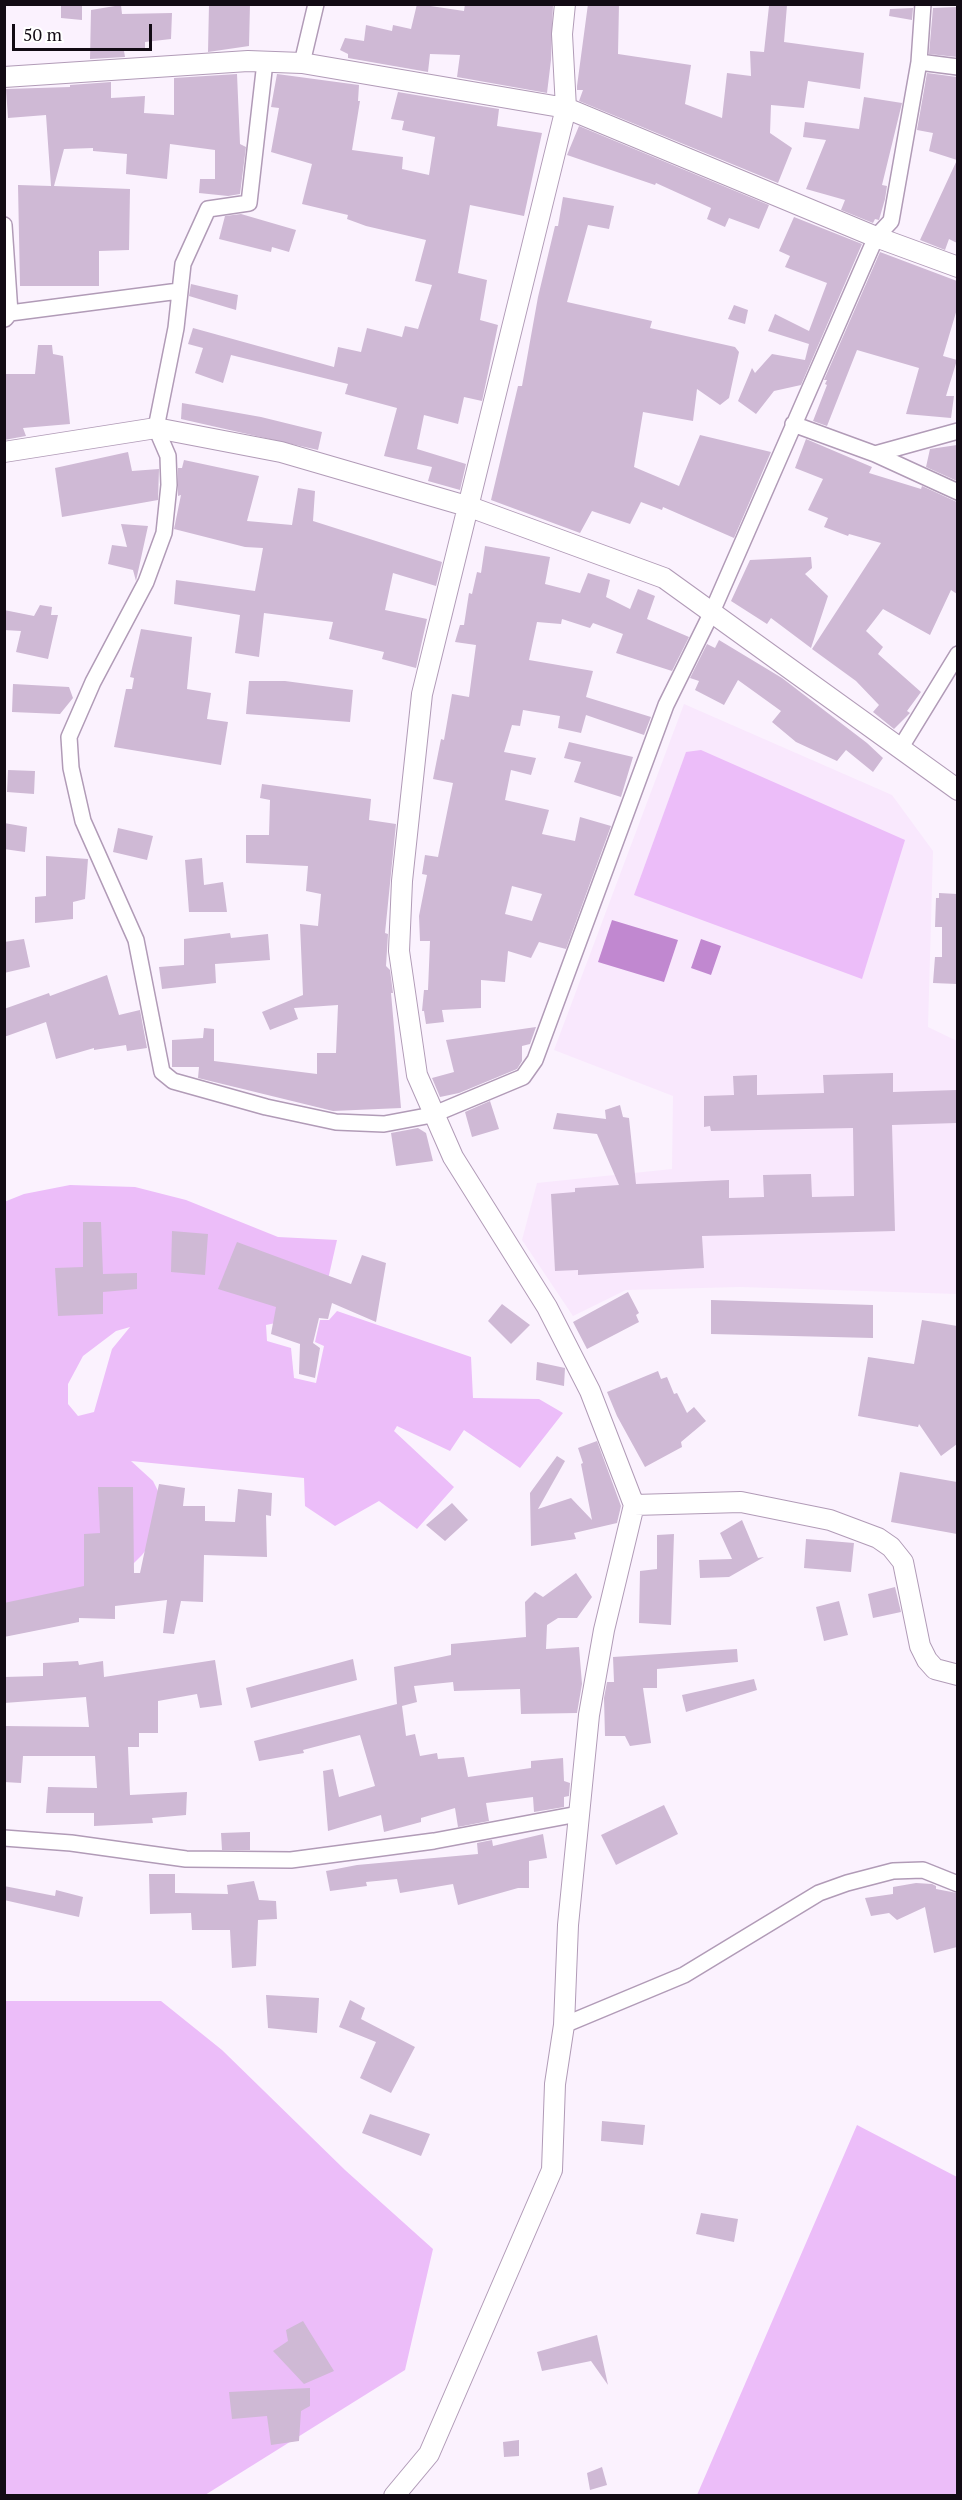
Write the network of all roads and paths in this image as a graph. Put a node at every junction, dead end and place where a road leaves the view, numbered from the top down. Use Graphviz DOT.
graph roads {
  1 [pos="316,4"];
  2 [pos="565,4"];
  3 [pos="923,4"];
  4 [pos="265,62"];
  5 [pos="919,62"];
  6 [pos="302,63"];
  7 [pos="957,67"];
  8 [pos="4,77"];
  9 [pos="566,108"];
  10 [pos="4,225"];
  11 [pos="876,237"];
  12 [pos="957,267"];
  13 [pos="179,291"];
  14 [pos="8,316"];
  15 [pos="793,424"];
  16 [pos="156,428"];
  17 [pos="957,431"];
  18 [pos="4,452"];
  19 [pos="875,454"];
  20 [pos="957,492"];
  21 [pos="470,507"];
  22 [pos="712,612"];
  23 [pos="957,654"];
  24 [pos="901,747"];
  25 [pos="957,790"];
  26 [pos="432,1115"];
  27 [pos="634,1505"];
  28 [pos="957,1675"];
  29 [pos="578,1814"];
  30 [pos="4,1838"];
  31 [pos="957,1884"];
  32 [pos="564,2025"];
  33 [pos="394,2496"];
  1 -- 6 [label="street"];
  2 -- 9 [label="street"];
  3 -- 5 [label="street"];
  4 -- 6 [label="street"];
  4 -- 8 [label="street"];
  4 -- 13 [label="street"];
  5 -- 7 [label="street"];
  5 -- 11 [label="street"];
  6 -- 9 [label="street"];
  9 -- 11 [label="street"];
  9 -- 21 [label="street"];
  10 -- 14 [label="street"];
  11 -- 12 [label="street"];
  11 -- 15 [label="street"];
  13 -- 14 [label="street"];
  13 -- 16 [label="street"];
  15 -- 19 [label="street"];
  15 -- 22 [label="street"];
  16 -- 18 [label="street"];
  16 -- 21 [label="street"];
  16 -- 26 [label="street"];
  17 -- 19 [label="street"];
  19 -- 20 [label="street"];
  21 -- 22 [label="street"];
  21 -- 26 [label="street"];
  22 -- 24 [label="street"];
  22 -- 26 [label="street"];
  23 -- 24 [label="street"];
  24 -- 25 [label="street"];
  26 -- 27 [label="street"];
  27 -- 28 [label="street"];
  27 -- 29 [label="street"];
  29 -- 30 [label="street"];
  29 -- 32 [label="street"];
  31 -- 32 [label="street"];
  32 -- 33 [label="street"];
}
